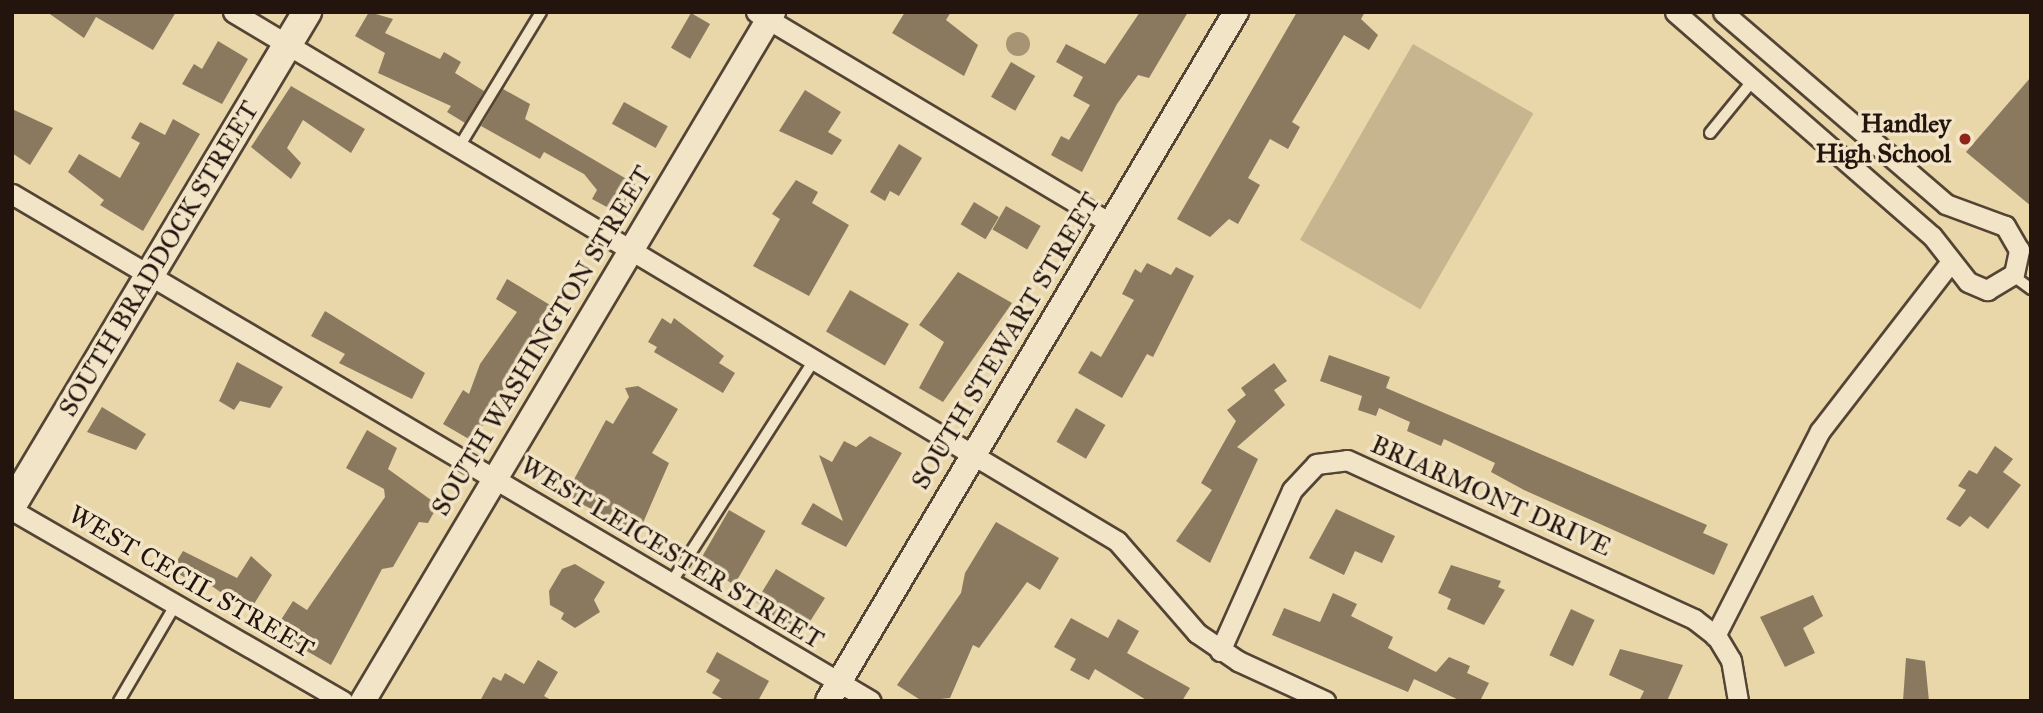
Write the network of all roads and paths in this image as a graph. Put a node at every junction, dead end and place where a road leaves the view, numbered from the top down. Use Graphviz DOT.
graph roads {
  1 [pos="233,12"];
  2 [pos="307,12"];
  3 [pos="541,12"];
  4 [pos="1236,12"];
  5 [pos="1675,12"];
  6 [pos="1723,12"];
  7 [pos="766,15"];
  8 [pos="287,45"];
  9 [pos="1767,50"];
  10 [pos="1751,77"];
  11 [pos="1710,133"];
  12 [pos="459,147"];
  13 [pos="12,194"];
  14 [pos="1110,223"];
  15 [pos="631,250"];
  16 [pos="1950,263"];
  17 [pos="149,275"];
  18 [pos="2012,275"];
  19 [pos="2031,289"];
  20 [pos="814,360"];
  21 [pos="973,455"];
  22 [pos="495,479"];
  23 [pos="12,508"];
  24 [pos="671,583"];
  25 [pos="176,604"];
  26 [pos="1715,636"];
  27 [pos="1220,651"];
  28 [pos="834,691"];
  29 [pos="118,701"];
  30 [pos="343,701"];
  31 [pos="363,701"];
  32 [pos="871,701"];
  33 [pos="1325,701"];
  34 [pos="1738,701"];
  1 -- 8 [label="street"];
  2 -- 8 [label="main road, SOUTH BRADDOCK STREET"];
  3 -- 12 [label="lane"];
  4 -- 14 [label="street, SOUTH STEWART STREET"];
  5 -- 10 [label="street"];
  6 -- 9 [label="street"];
  7 -- 14 [label="street"];
  7 -- 15 [label="street, SOUTH WASHINGTON STREET"];
  8 -- 12 [label="street"];
  8 -- 17 [label="main road, SOUTH BRADDOCK STREET"];
  9 -- 10 [label="street"];
  9 -- 18 [label="street"];
  10 -- 11 [label="lane"];
  10 -- 16 [label="street"];
  12 -- 15 [label="street"];
  13 -- 17 [label="street, WEST LEICESTER STREET"];
  14 -- 21 [label="street, SOUTH STEWART STREET"];
  15 -- 20 [label="street"];
  15 -- 22 [label="street, SOUTH WASHINGTON STREET"];
  16 -- 18 [label="street"];
  16 -- 26 [label="street"];
  17 -- 22 [label="street, WEST LEICESTER STREET"];
  17 -- 23 [label="main road, SOUTH BRADDOCK STREET"];
  18 -- 19 [label="lane"];
  20 -- 21 [label="street"];
  20 -- 24 [label="lane"];
  21 -- 27 [label="street"];
  21 -- 28 [label="street, SOUTH STEWART STREET"];
  22 -- 24 [label="street, WEST LEICESTER STREET"];
  22 -- 31 [label="street, SOUTH WASHINGTON STREET"];
  23 -- 25 [label="street, WEST CECIL STREET"];
  24 -- 28 [label="street, WEST LEICESTER STREET"];
  25 -- 29 [label="lane"];
  25 -- 30 [label="street, WEST CECIL STREET"];
  26 -- 27 [label="street, BRIARMONT DRIVE"];
  26 -- 34 [label="street"];
  27 -- 33 [label="street"];
  28 -- 32 [label="street, WEST LEICESTER STREET"];
}
